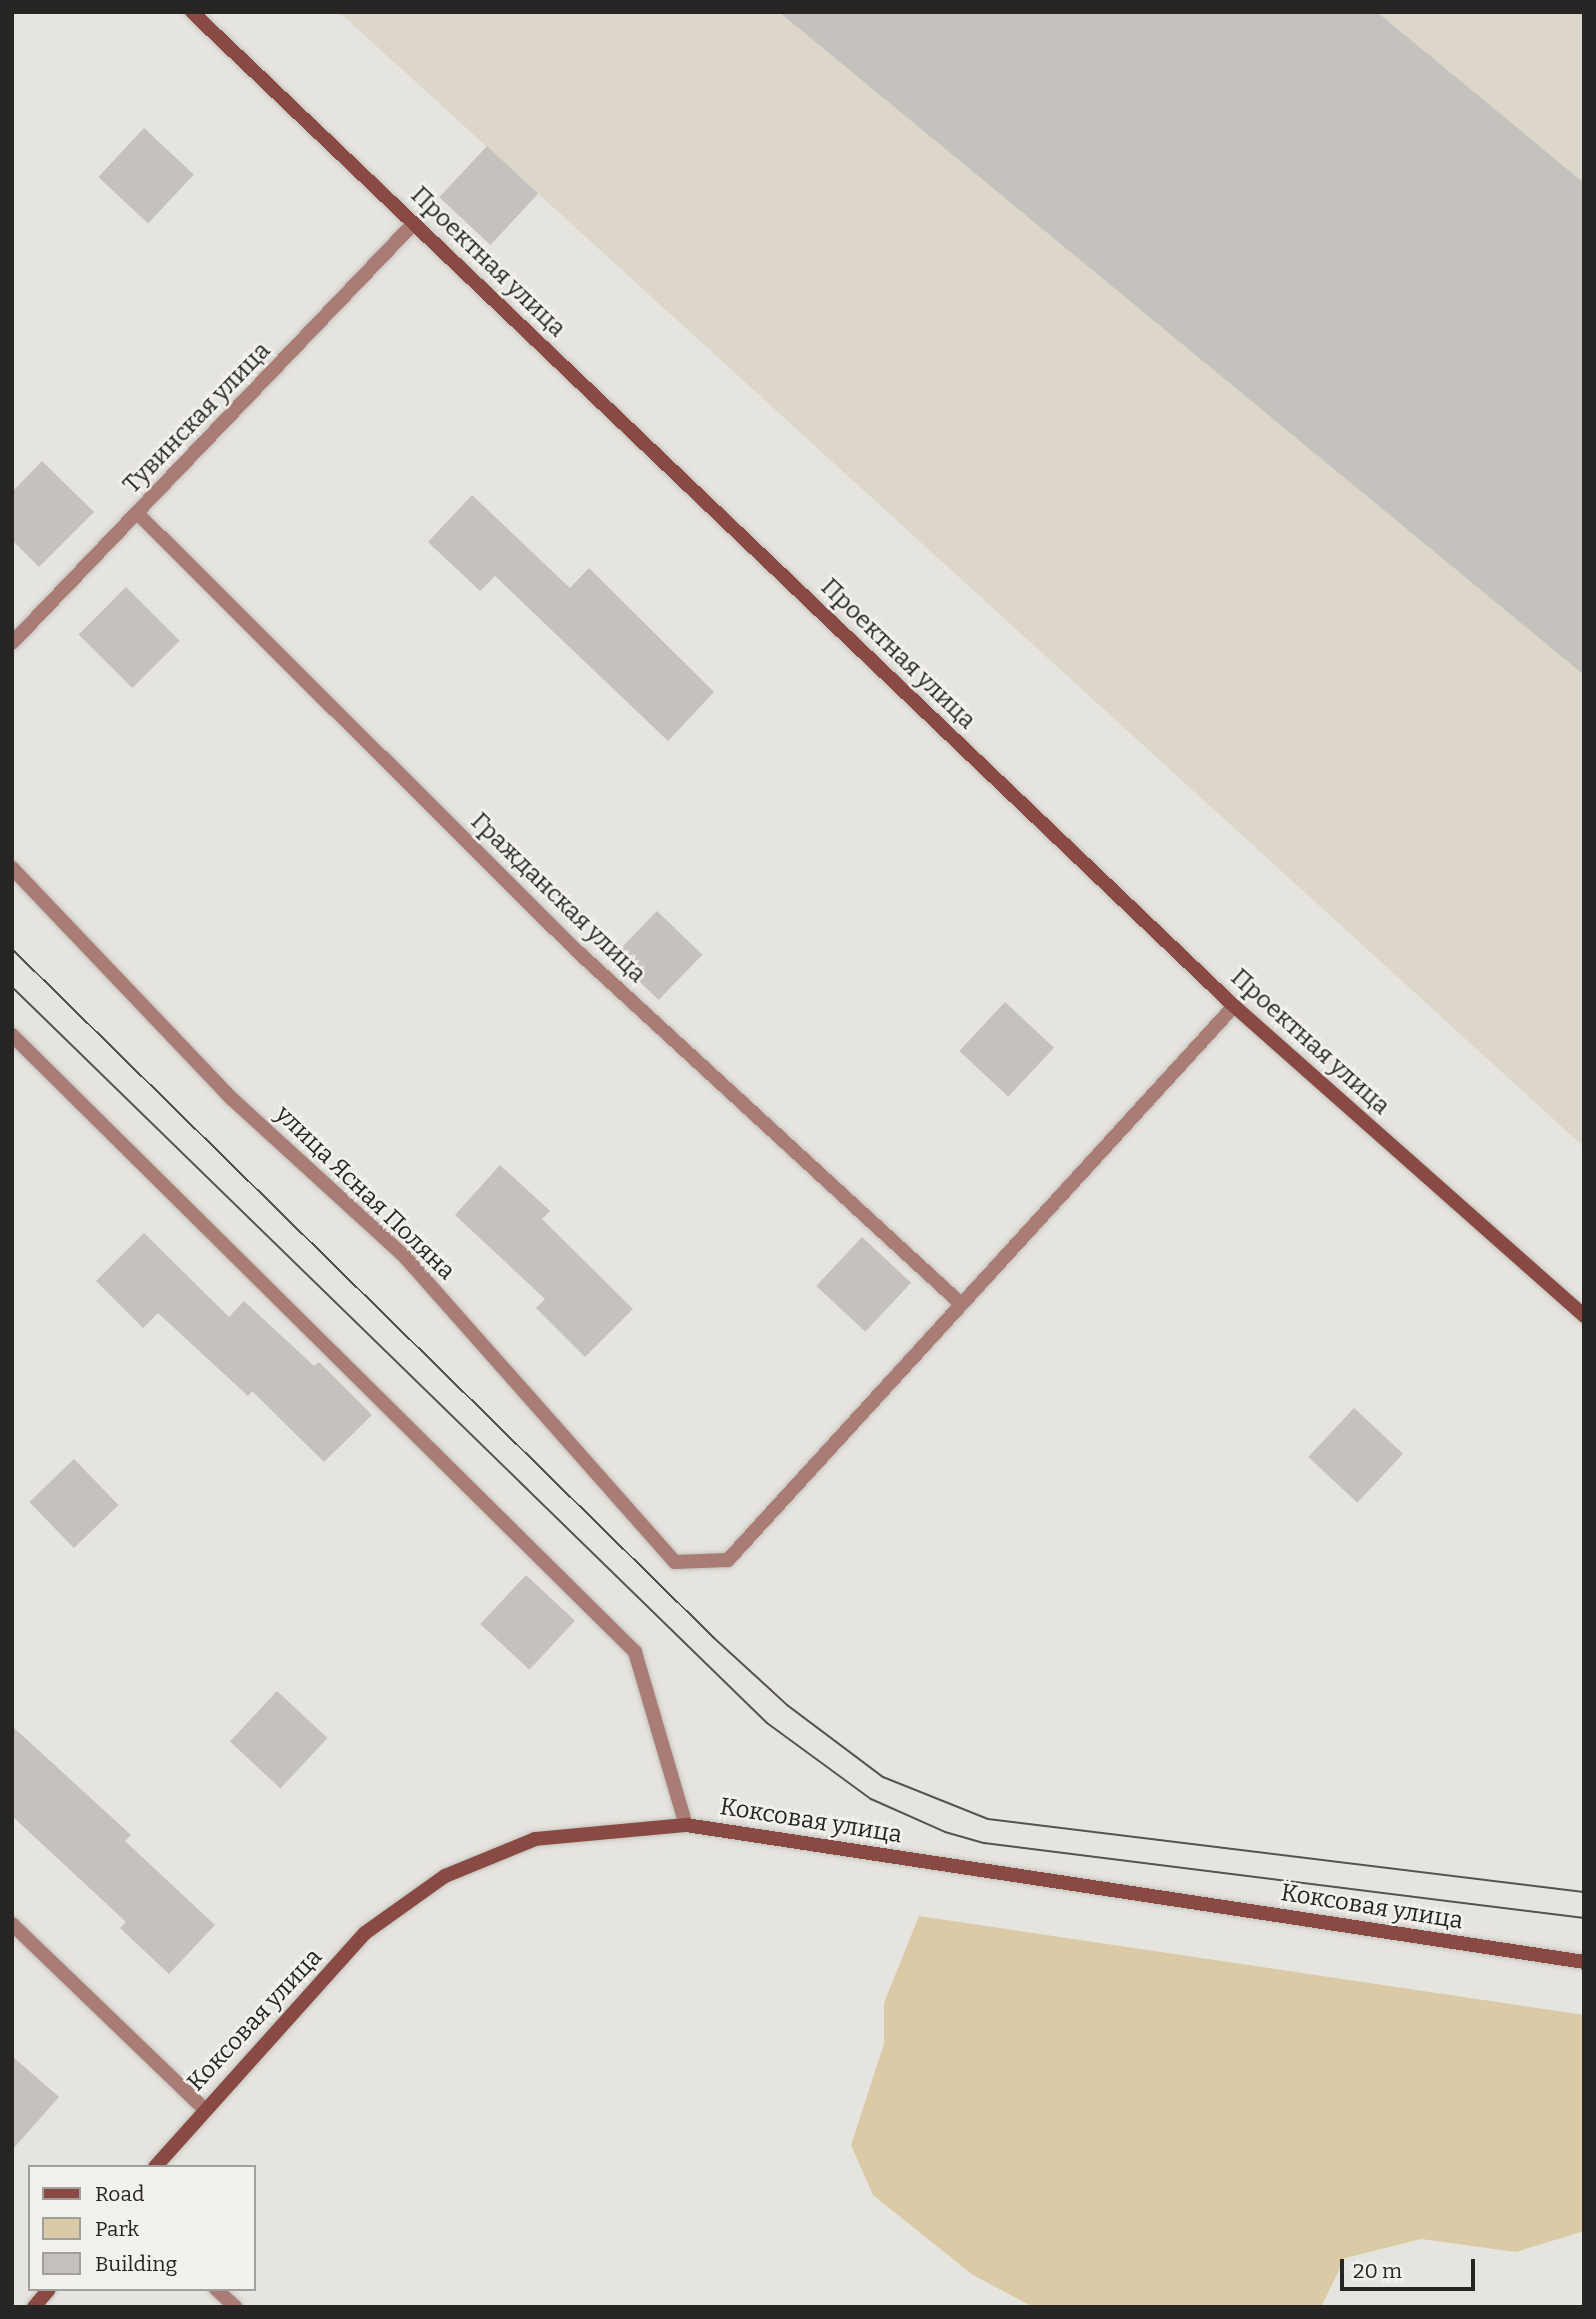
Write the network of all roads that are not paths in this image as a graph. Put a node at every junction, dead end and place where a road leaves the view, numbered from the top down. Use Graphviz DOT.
graph roads {
  1 [pos="192,12"];
  2 [pos="414,223"];
  3 [pos="137,513"];
  4 [pos="12,643"];
  5 [pos="12,868"];
  6 [pos="1234,1006"];
  7 [pos="12,1035"];
  8 [pos="960,1303"];
  9 [pos="1584,1316"];
  10 [pos="686,1825"];
  11 [pos="12,1924"];
  12 [pos="1584,1962"];
  13 [pos="204,2109"];
  14 [pos="157,2165"];
  15 [pos="47,2291"];
  16 [pos="218,2291"];
  17 [pos="34,2307"];
  18 [pos="235,2307"];
  1 -- 2 [label="main road, Проектная улица"];
  2 -- 3 [label="street, Тувинская улица"];
  2 -- 6 [label="main road, Проектная улица"];
  3 -- 4 [label="street, Тувинская улица"];
  3 -- 8 [label="street, Гражданская улица"];
  5 -- 8 [label="street, улица Ясная Поляна"];
  6 -- 8 [label="street"];
  6 -- 9 [label="main road, Проектная улица"];
  7 -- 10 [label="street"];
  10 -- 12 [label="main road, Коксовая улица"];
  10 -- 13 [label="main road, Коксовая улица"];
  11 -- 13 [label="street"];
  13 -- 14 [label="main road, Коксовая улица"];
  15 -- 17 [label="main road"];
  16 -- 18 [label="street"];
}
